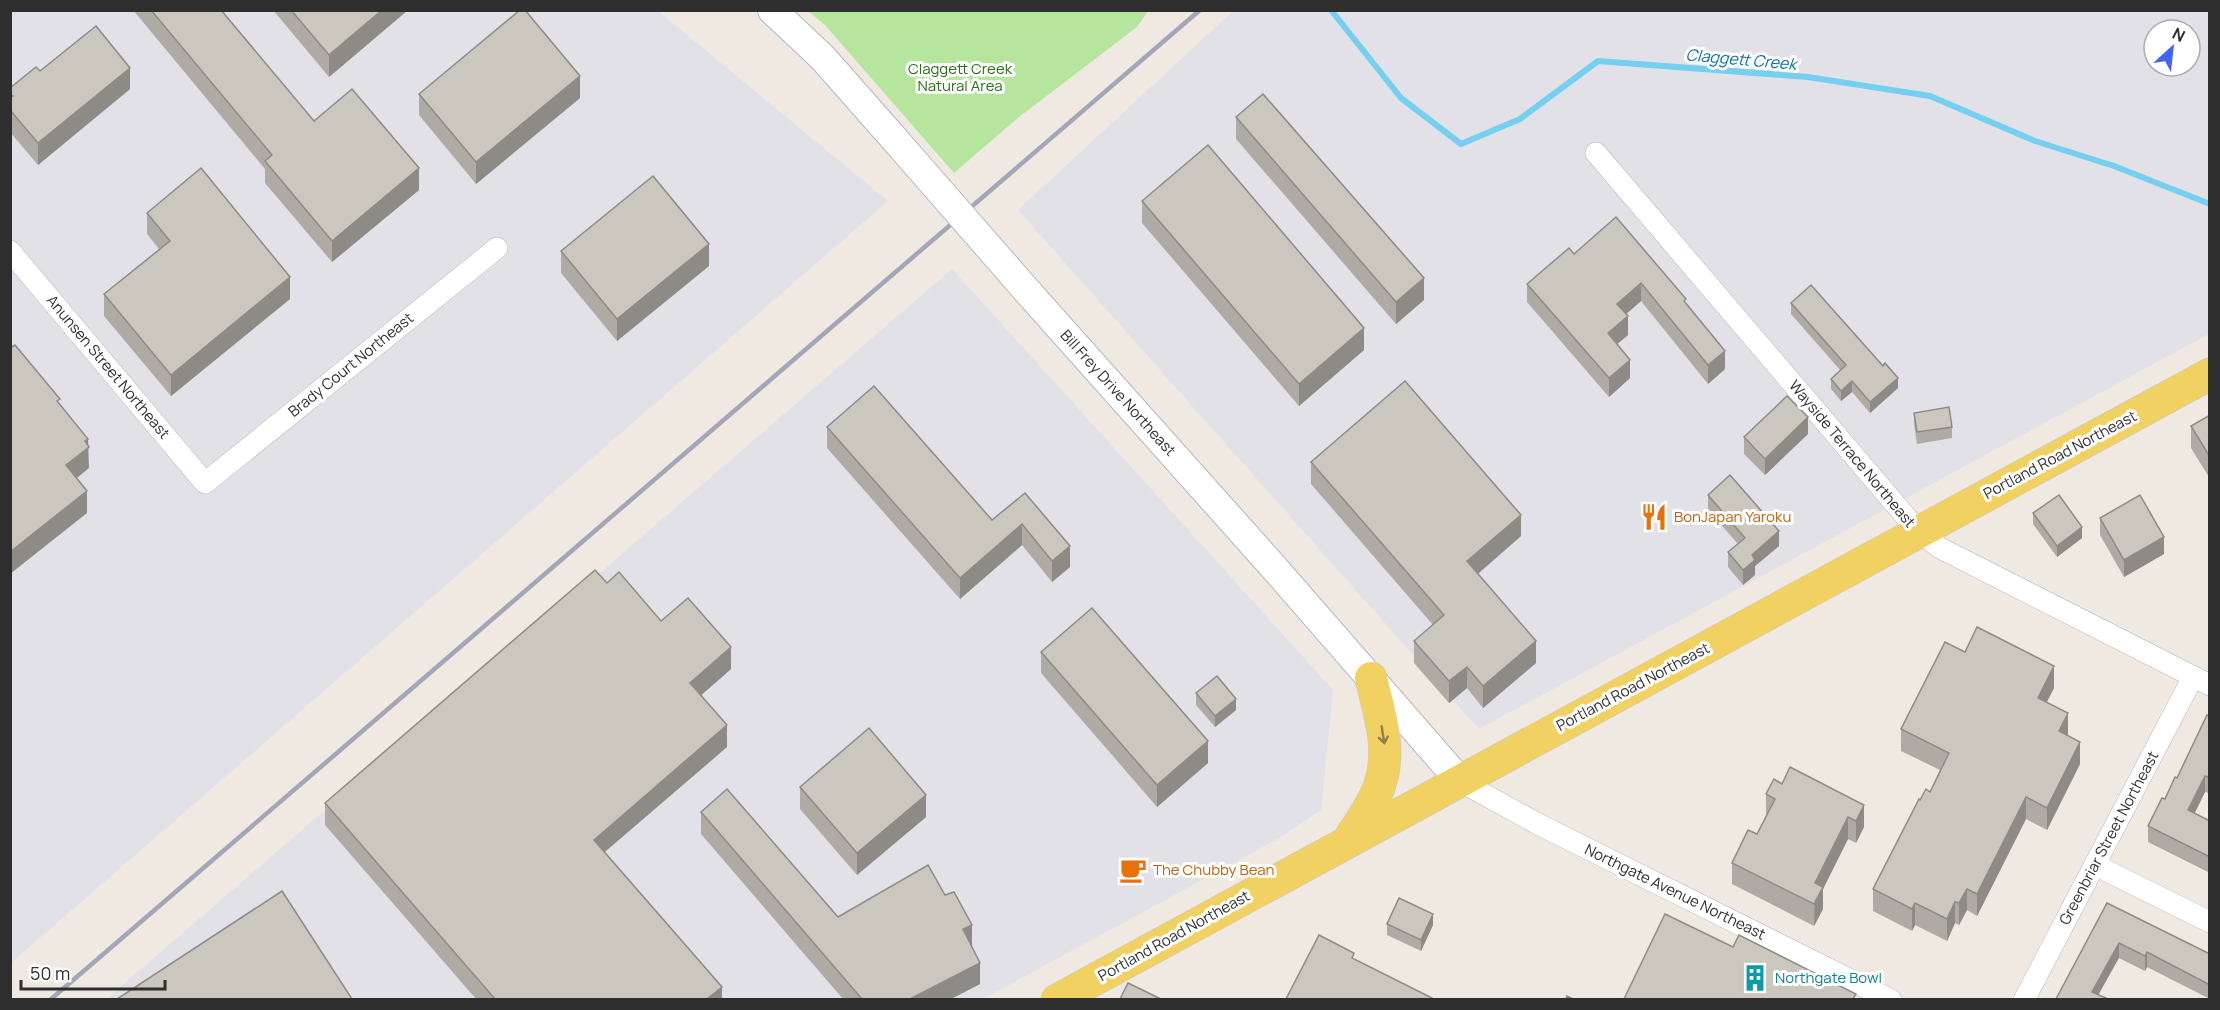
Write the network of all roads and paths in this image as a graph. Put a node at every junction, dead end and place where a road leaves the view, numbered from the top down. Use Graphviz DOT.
graph roads {
  1 [pos="772,10"];
  2 [pos="1596,153"];
  3 [pos="497,248"];
  4 [pos="10,251"];
  5 [pos="2210,374"];
  6 [pos="205,483"];
  7 [pos="1919,532"];
  8 [pos="1371,678"];
  9 [pos="2201,681"];
  10 [pos="1460,781"];
  11 [pos="1348,841"];
  12 [pos="2095,865"];
  13 [pos="2210,922"];
  14 [pos="1057,999"];
  15 [pos="1891,999"];
  16 [pos="2024,999"];
  1 -- 8 [label="street, Bill Frey Drive Northeast, bridge"];
  2 -- 7 [label="street, Wayside Terrace Northeast"];
  3 -- 6 [label="street, Brady Court Northeast"];
  4 -- 6 [label="street, Anunsen Street Northeast"];
  5 -- 7 [label="main road, Portland Road Northeast"];
  7 -- 9 [label="street, Wayside Terrace Northeast"];
  7 -- 10 [label="main road, Portland Road Northeast"];
  8 -- 10 [label="street, Bill Frey Drive Northeast"];
  8 -- 11 [label="main road, one-way"];
  9 -- 12 [label="street, Greenbriar Street Northeast"];
  10 -- 11 [label="main road, Portland Road Northeast"];
  10 -- 15 [label="street, Northgate Avenue Northeast"];
  11 -- 14 [label="main road, Portland Road Northeast"];
  12 -- 13 [label="street"];
  12 -- 16 [label="street, Greenbriar Street Northeast"];
}
